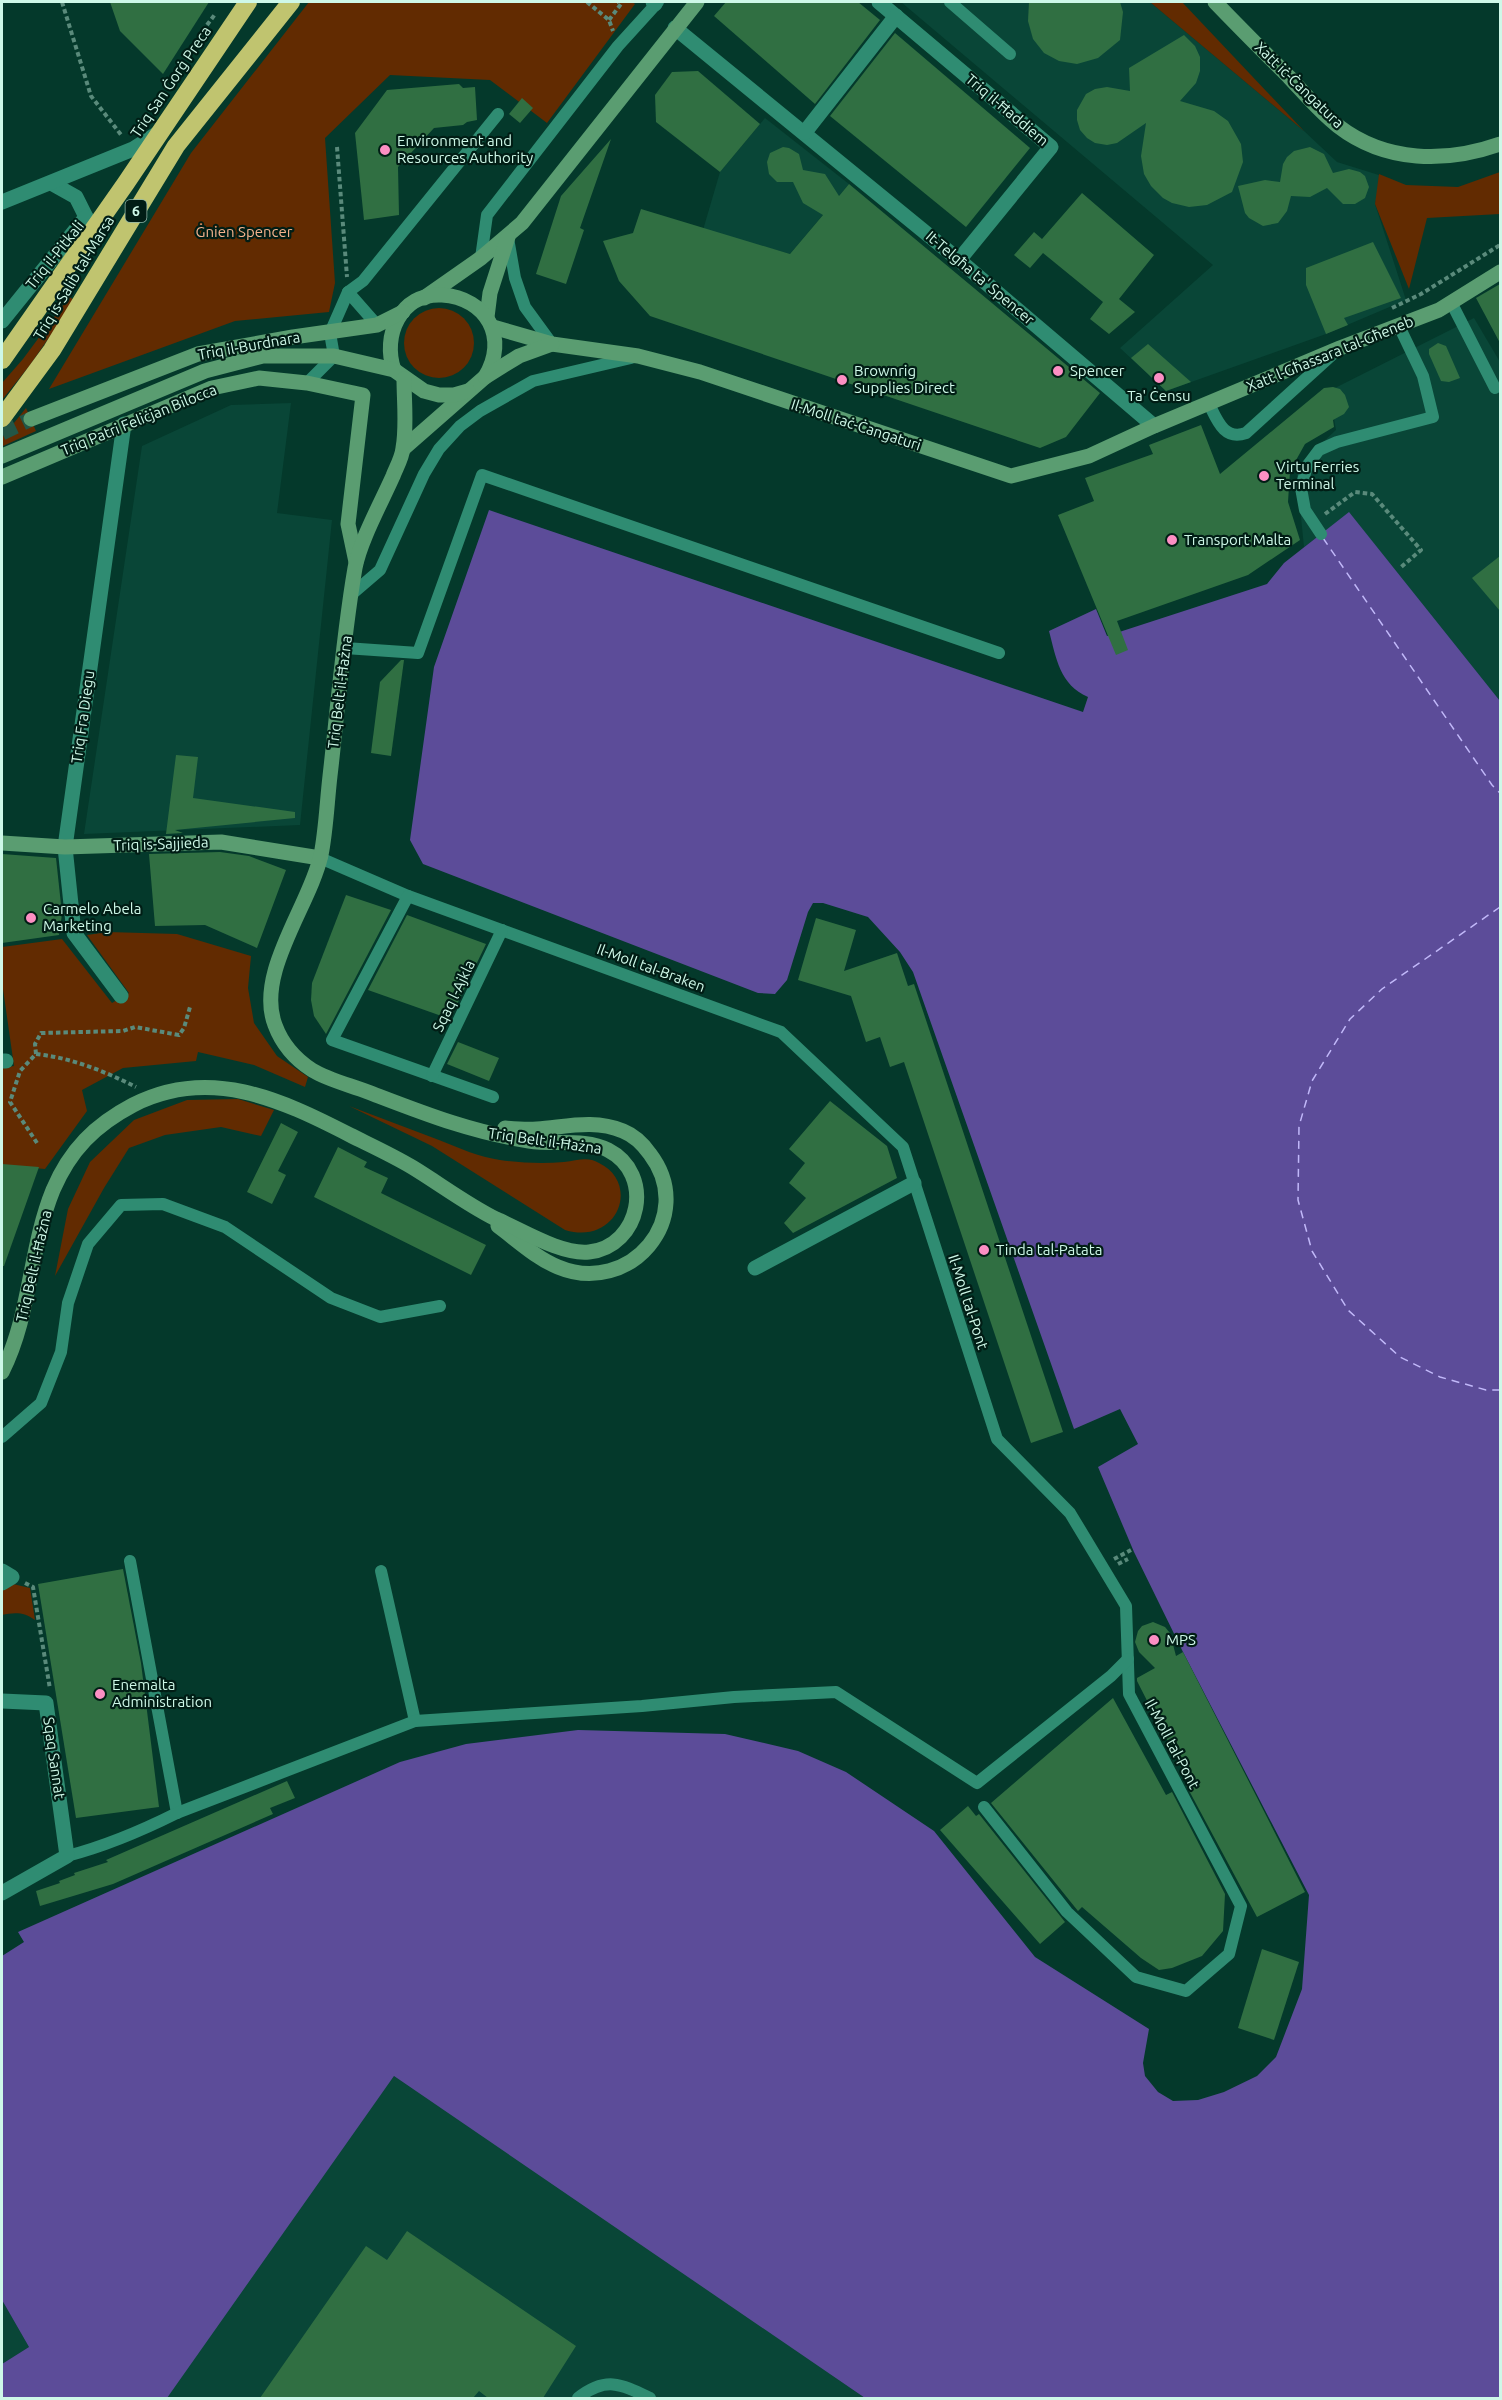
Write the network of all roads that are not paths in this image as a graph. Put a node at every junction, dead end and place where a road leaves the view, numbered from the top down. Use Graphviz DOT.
graph roads {
  1 [pos="248,2"];
  2 [pos="655,2"];
  3 [pos="697,2"];
  4 [pos="879,2"];
  5 [pos="950,2"];
  6 [pos="1215,2"];
  7 [pos="287,6"];
  8 [pos="896,16"];
  9 [pos="675,28"];
  10 [pos="1011,54"];
  11 [pos="498,114"];
  12 [pos="805,132"];
  13 [pos="158,133"];
  14 [pos="1500,144"];
  15 [pos="51,183"];
  16 [pos="126,183"];
  17 [pos="2,202"];
  18 [pos="89,223"];
  19 [pos="508,237"];
  20 [pos="481,258"];
  21 [pos="959,260"];
  22 [pos="1500,272"];
  23 [pos="348,292"];
  24 [pos="424,298"];
  25 [pos="1451,302"];
  26 [pos="403,312"];
  27 [pos="2,321"];
  28 [pos="490,322"];
  29 [pos="377,325"];
  30 [pos="1399,326"];
  31 [pos="330,333"];
  32 [pos="552,344"];
  33 [pos="1340,348"];
  34 [pos="334,356"];
  35 [pos="638,356"];
  36 [pos="2,360"];
  37 [pos="399,374"];
  38 [pos="485,377"];
  39 [pos="307,383"];
  40 [pos="1495,388"];
  41 [pos="468,391"];
  42 [pos="1209,404"];
  43 [pos="2,418"];
  44 [pos="31,419"];
  45 [pos="124,424"];
  46 [pos="1154,426"];
  47 [pos="404,448"];
  48 [pos="2,456"];
  49 [pos="2,477"];
  50 [pos="1321,534"];
  51 [pos="356,562"];
  52 [pos="352,594"];
  53 [pos="345,648"];
  54 [pos="999,653"];
  55 [pos="2,843"];
  56 [pos="65,847"];
  57 [pos="320,858"];
  58 [pos="408,896"];
  59 [pos="502,930"];
  60 [pos="121,996"];
  61 [pos="432,1076"];
  62 [pos="493,1097"];
  63 [pos="456,1126"];
  64 [pos="914,1183"];
  65 [pos="471,1207"];
  66 [pos="755,1268"];
  67 [pos="440,1306"];
  68 [pos="2,1372"];
  69 [pos="2,1437"];
  70 [pos="130,1561"];
  71 [pos="2,1571"];
  72 [pos="381,1571"];
  73 [pos="2,1583"];
  74 [pos="1128,1659"];
  75 [pos="2,1701"];
  76 [pos="415,1721"];
  77 [pos="984,1807"];
  78 [pos="177,1813"];
  79 [pos="67,1856"];
  80 [pos="2,1893"];
  81 [pos="578,2398"];
  82 [pos="650,2398"];
  1 -- 13 [label="highway, Triq San Ġorġ Preca / 6"];
  2 -- 20 [label="lane"];
  3 -- 9 [label="main road"];
  4 -- 8 [label="street, Triq il-Ħaddiem"];
  5 -- 10 [label="lane"];
  6 -- 14 [label="main road, Xatt iċ-Ċangatura"];
  7 -- 43 [label="highway, Triq is-Salib tal-Marsa / 6"];
  8 -- 12 [label="street"];
  8 -- 21 [label="street, Triq il-Ħaddiem"];
  9 -- 12 [label="street, It-Telgħa ta' Spencer"];
  9 -- 19 [label="main road"];
  11 -- 23 [label="lane"];
  12 -- 21 [label="street, It-Telgħa ta' Spencer"];
  13 -- 15 [label="street"];
  13 -- 16 [label="highway, Triq San Ġorġ Preca / 6"];
  15 -- 17 [label="street"];
  15 -- 18 [label="street"];
  16 -- 18 [label="highway, Triq is-Salib tal-Marsa / 6"];
  18 -- 27 [label="street, Triq il-Pitkali"];
  18 -- 36 [label="highway, Triq is-Salib tal-Marsa / 6"];
  19 -- 20 [label="main road"];
  19 -- 28 [label="main road"];
  19 -- 32 [label="lane"];
  20 -- 24 [label="main road"];
  21 -- 46 [label="street, It-Telgħa ta' Spencer"];
  22 -- 25 [label="main road, Xatt l-Għassara tal-Għeneb"];
  23 -- 29 [label="lane"];
  23 -- 31 [label="lane"];
  24 -- 26 [label="main road"];
  24 -- 28 [label="main road"];
  25 -- 30 [label="main road, Xatt l-Għassara tal-Għeneb"];
  25 -- 40 [label="lane"];
  26 -- 29 [label="main road, Triq il-Burdnara"];
  26 -- 37 [label="main road"];
  28 -- 32 [label="main road, Il-Moll taċ-Ċangaturi"];
  28 -- 38 [label="main road"];
  29 -- 31 [label="main road, Triq il-Burdnara"];
  30 -- 33 [label="main road, Xatt l-Għassara tal-Għeneb"];
  30 -- 50 [label="lane"];
  31 -- 34 [label="lane"];
  31 -- 44 [label="main road, Triq il-Burdnara"];
  32 -- 35 [label="main road, Il-Moll taċ-Ċangaturi"];
  32 -- 38 [label="main road, Il-Moll taċ-Ċangaturi"];
  33 -- 42 [label="main road, Xatt l-Għassara tal-Għeneb"];
  33 -- 42 [label="lane"];
  34 -- 37 [label="main road"];
  34 -- 39 [label="lane"];
  34 -- 48 [label="main road"];
  35 -- 46 [label="main road, Il-Moll taċ-Ċangaturi"];
  35 -- 52 [label="lane"];
  37 -- 41 [label="main road"];
  37 -- 47 [label="main road"];
  38 -- 41 [label="main road"];
  39 -- 45 [label="main road, Triq Patri Feliċjan Bilocca"];
  39 -- 51 [label="main road, Triq Patri Feliċjan Bilocca"];
  41 -- 47 [label="main road"];
  42 -- 46 [label="main road, Xatt l-Għassara tal-Għeneb"];
  45 -- 49 [label="main road, Triq Patri Feliċjan Bilocca"];
  45 -- 56 [label="street, Triq Fra Diegu"];
  47 -- 51 [label="main road, Triq Belt il-Ħażna"];
  51 -- 52 [label="main road, Triq Belt il-Ħażna"];
  52 -- 53 [label="main road, Triq Belt il-Ħażna"];
  53 -- 54 [label="lane"];
  53 -- 57 [label="main road, Triq Belt il-Ħażna"];
  55 -- 56 [label="main road, Triq is-Sajjieda"];
  56 -- 57 [label="main road, Triq is-Sajjieda"];
  56 -- 60 [label="street, Triq Fra Diegu"];
  57 -- 58 [label="lane, Il-Moll tal-Braken"];
  57 -- 63 [label="main road, Triq Belt il-Ħażna"];
  58 -- 59 [label="lane, Il-Moll tal-Braken"];
  58 -- 61 [label="lane"];
  59 -- 61 [label="lane, Sqaq l-Ajkla"];
  59 -- 64 [label="lane, Il-Moll tal-Braken"];
  61 -- 62 [label="lane"];
  63 -- 65 [label="main road, Triq Belt il-Ħażna"];
  63 -- 65 [label="main road"];
  64 -- 66 [label="street"];
  64 -- 74 [label="lane, Il-Moll tal-Pont"];
  65 -- 68 [label="main road, Triq Belt il-Ħażna"];
  67 -- 69 [label="lane"];
  70 -- 78 [label="lane"];
  71 -- 73 [label="street"];
  72 -- 76 [label="lane"];
  74 -- 76 [label="lane"];
  74 -- 77 [label="lane, Il-Moll tal-Pont"];
  75 -- 79 [label="street, Sqaq Sannat"];
  76 -- 78 [label="lane"];
  78 -- 79 [label="lane"];
  79 -- 80 [label="street"];
  81 -- 82 [label="lane"];
}
